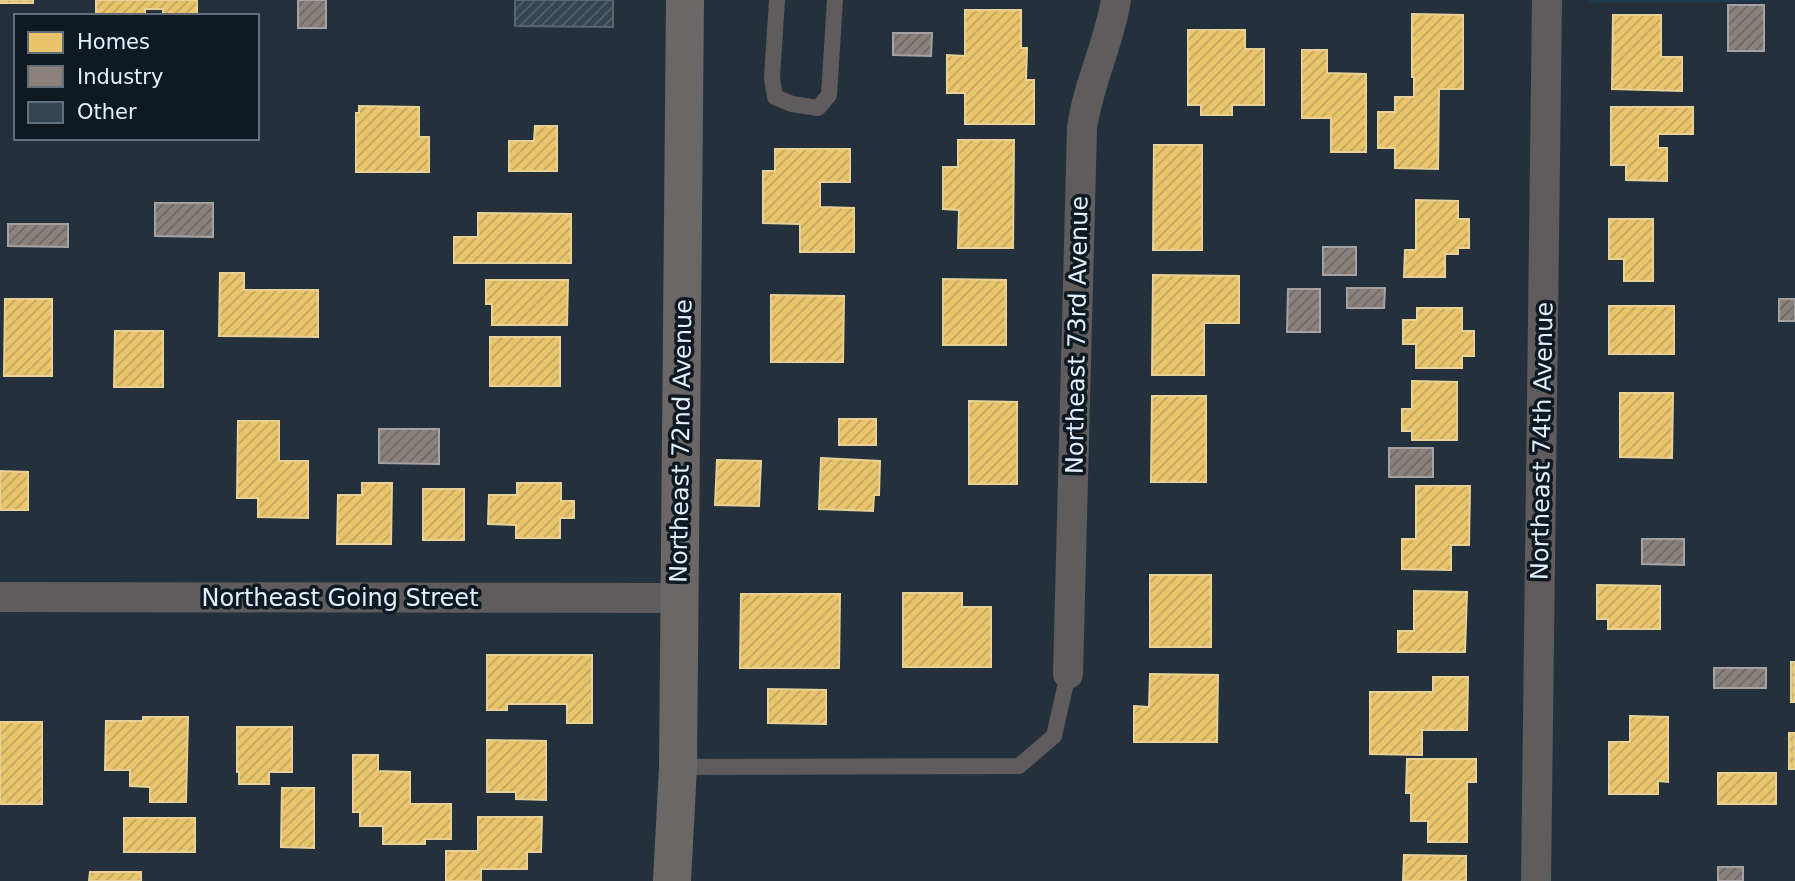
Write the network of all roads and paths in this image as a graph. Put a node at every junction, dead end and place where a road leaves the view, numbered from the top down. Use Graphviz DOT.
graph roads {
  1 [pos="685,0"];
  2 [pos="777,0"];
  3 [pos="835,0"];
  4 [pos="1116,0"];
  5 [pos="1547,0"];
  6 [pos="0,597"];
  7 [pos="679,598"];
  8 [pos="1068,674"];
  9 [pos="678,767"];
  10 [pos="672,881"];
  11 [pos="1536,881"];
  1 -- 7 [label="street, Northeast 72nd Avenue"];
  2 -- 3 [label="lane"];
  4 -- 8 [label="street, Northeast 73rd Avenue"];
  5 -- 11 [label="street, Northeast 74th Avenue"];
  6 -- 7 [label="street, Northeast Going Street"];
  7 -- 9 [label="street, Northeast 72nd Avenue"];
  8 -- 9 [label="lane"];
  9 -- 10 [label="street, Northeast 72nd Avenue"];
}
